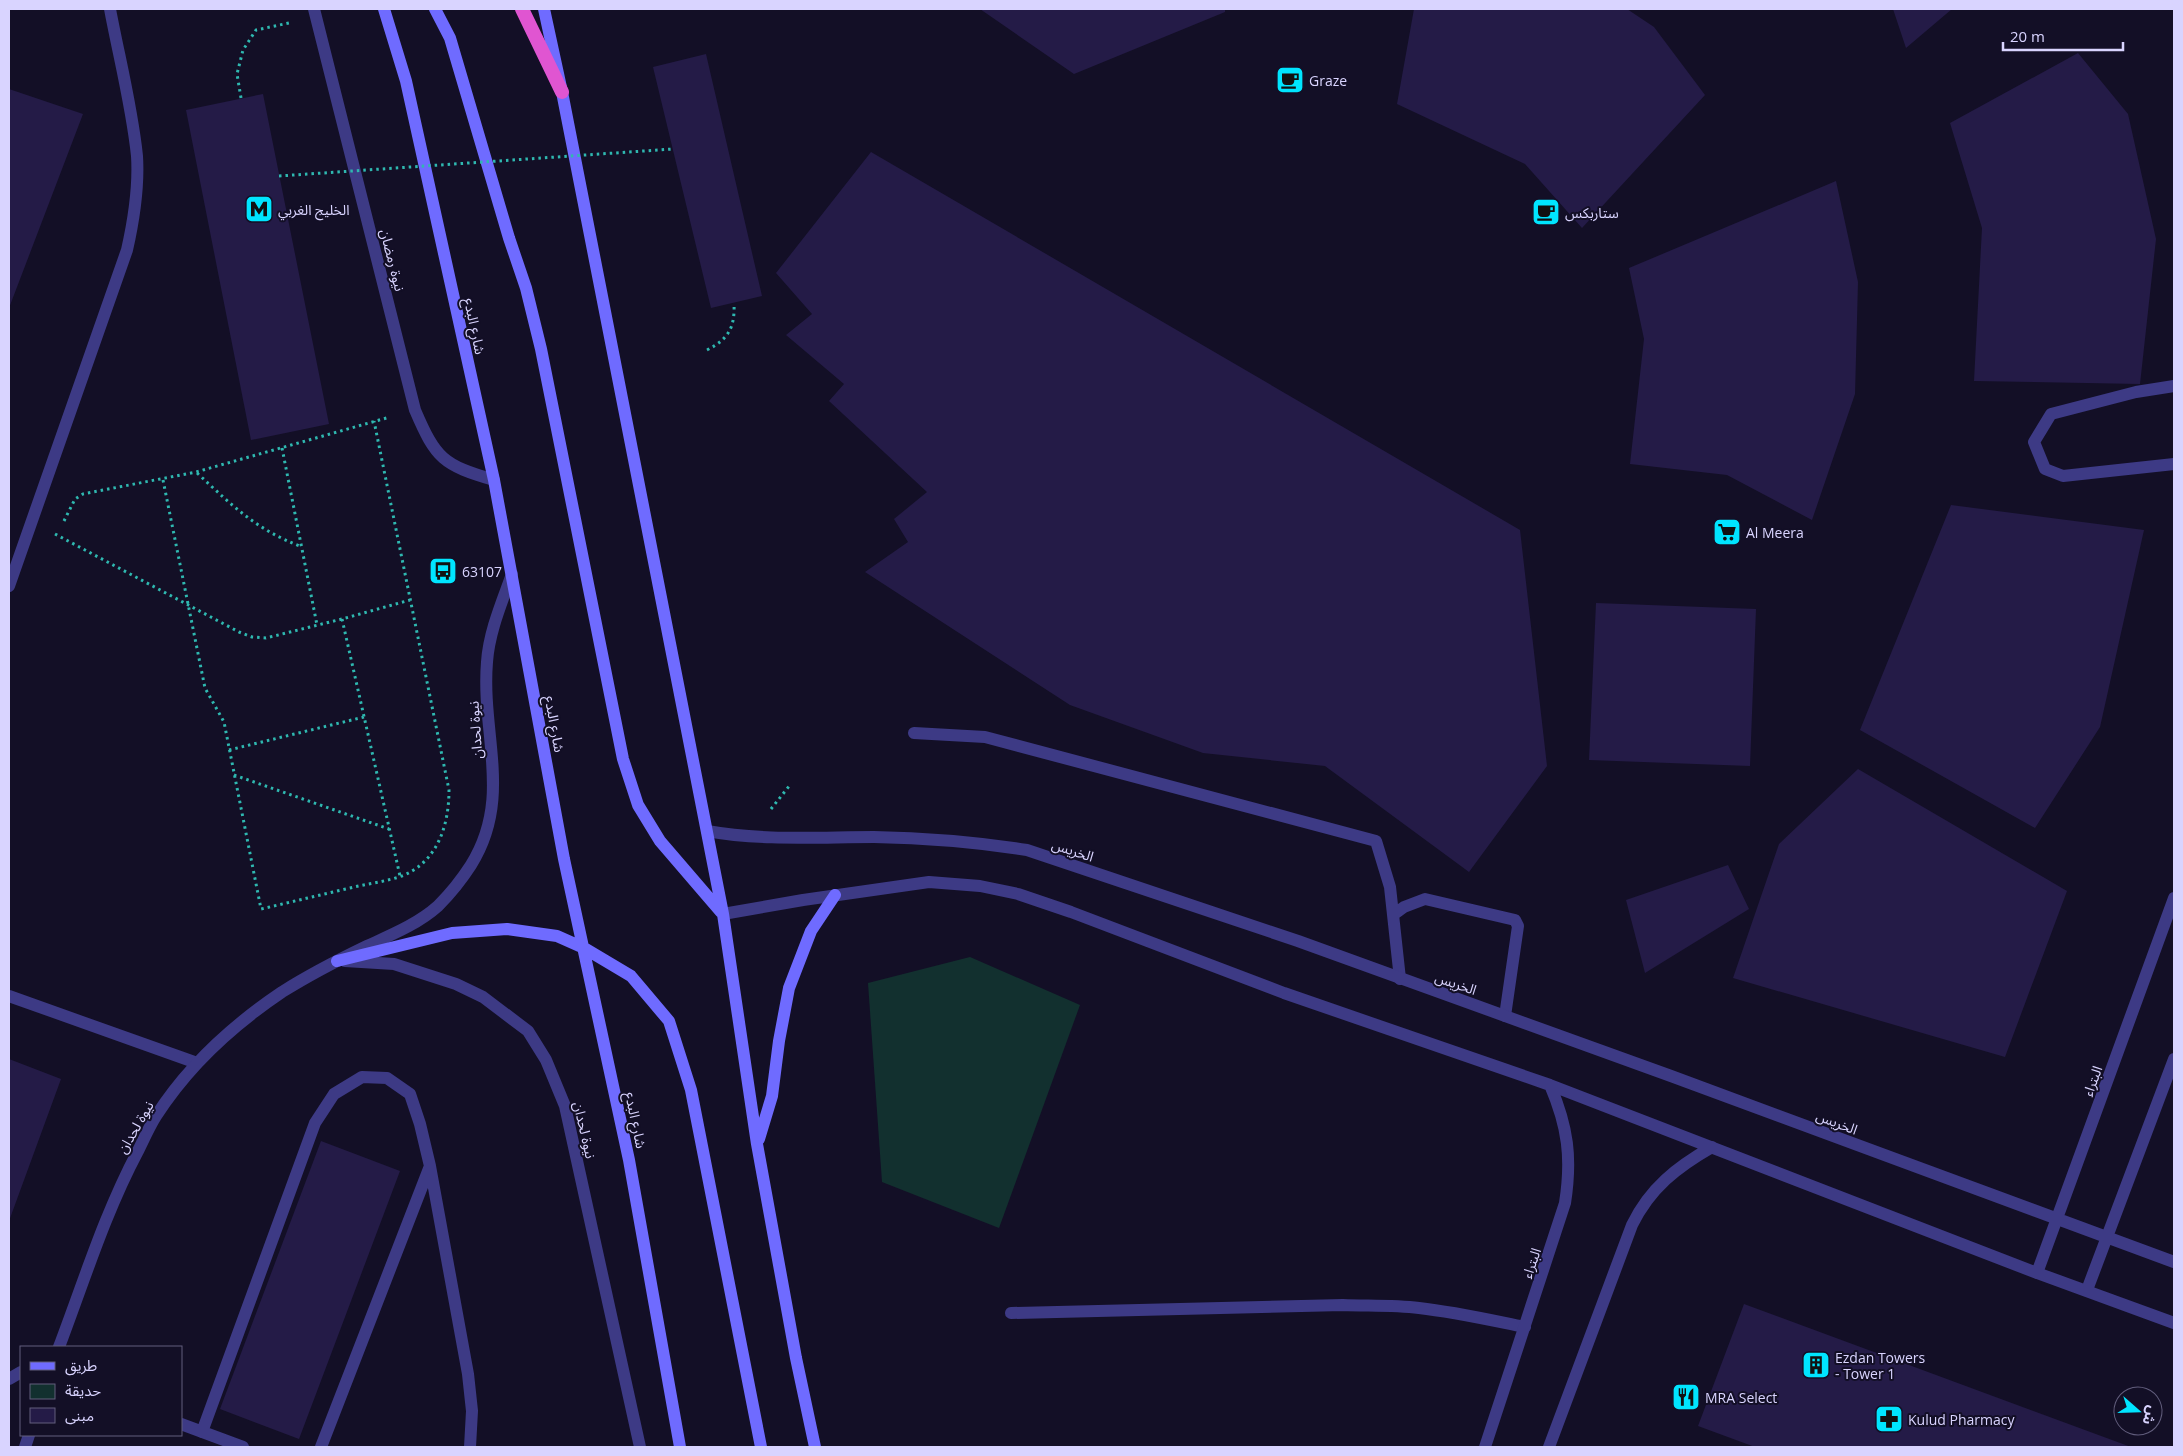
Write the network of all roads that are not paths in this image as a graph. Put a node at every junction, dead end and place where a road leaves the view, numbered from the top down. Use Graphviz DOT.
graph roads {
  1 [pos="110,9"];
  2 [pos="384,9"];
  3 [pos="435,9"];
  4 [pos="522,9"];
  5 [pos="544,9"];
  6 [pos="315,13"];
  7 [pos="562,92"];
  8 [pos="2174,386"];
  9 [pos="2174,464"];
  10 [pos="494,480"];
  11 [pos="512,574"];
  12 [pos="9,586"];
  13 [pos="914,733"];
  14 [pos="706,831"];
  15 [pos="836,895"];
  16 [pos="2174,898"];
  17 [pos="723,914"];
  18 [pos="1393,915"];
  19 [pos="584,948"];
  20 [pos="337,960"];
  21 [pos="1400,979"];
  22 [pos="9,996"];
  23 [pos="1505,1016"];
  24 [pos="2174,1060"];
  25 [pos="197,1063"];
  26 [pos="1550,1085"];
  27 [pos="758,1144"];
  28 [pos="1712,1148"];
  29 [pos="430,1166"];
  30 [pos="2056,1220"];
  31 [pos="2106,1237"];
  32 [pos="2174,1262"];
  33 [pos="2037,1273"];
  34 [pos="2087,1290"];
  35 [pos="1011,1314"];
  36 [pos="2174,1323"];
  37 [pos="1525,1327"];
  38 [pos="59,1346"];
  39 [pos="20,1373"];
  40 [pos="9,1379"];
  41 [pos="182,1424"];
  42 [pos="202,1432"];
  43 [pos="243,1447"];
  44 [pos="321,1447"];
  45 [pos="470,1447"];
  46 [pos="640,1447"];
  47 [pos="680,1447"];
  48 [pos="761,1447"];
  49 [pos="815,1447"];
  50 [pos="1485,1447"];
  51 [pos="1549,1447"];
  1 -- 12 [label="street"];
  2 -- 10 [label="main road, شارع البدع"];
  3 -- 17 [label="main road"];
  4 -- 7 [label="highway"];
  5 -- 7 [label="main road"];
  6 -- 10 [label="street, نيوة رمضان"];
  7 -- 14 [label="main road"];
  8 -- 9 [label="street"];
  10 -- 11 [label="main road, شارع البدع"];
  11 -- 19 [label="main road, شارع البدع"];
  11 -- 20 [label="street, نيوة لحدان"];
  13 -- 18 [label="street"];
  14 -- 17 [label="main road"];
  14 -- 21 [label="street, الخريس"];
  15 -- 17 [label="street"];
  15 -- 26 [label="street"];
  15 -- 27 [label="main road"];
  16 -- 30 [label="street, البتراء"];
  17 -- 27 [label="main road"];
  18 -- 21 [label="street"];
  18 -- 23 [label="street"];
  19 -- 20 [label="main road"];
  19 -- 47 [label="main road, شارع البدع"];
  19 -- 48 [label="main road"];
  20 -- 25 [label="street, نيوة لحدان"];
  20 -- 46 [label="street, نيوة لحدان"];
  21 -- 23 [label="street, الخريس"];
  22 -- 25 [label="street"];
  23 -- 30 [label="street, الخريس"];
  24 -- 31 [label="street"];
  25 -- 38 [label="street, نيوة لحدان"];
  26 -- 28 [label="street"];
  26 -- 37 [label="street, البتراء"];
  27 -- 49 [label="main road"];
  28 -- 33 [label="street"];
  28 -- 51 [label="street"];
  29 -- 42 [label="street"];
  29 -- 44 [label="street"];
  29 -- 45 [label="street"];
  30 -- 31 [label="street, الخريس"];
  30 -- 33 [label="street, البتراء"];
  31 -- 32 [label="street, الخريس"];
  31 -- 34 [label="street"];
  33 -- 34 [label="street"];
  34 -- 36 [label="street"];
  35 -- 37 [label="street"];
  37 -- 50 [label="street, البتراء"];
  39 -- 40 [label="street"];
  41 -- 42 [label="street"];
  42 -- 43 [label="street"];
}
